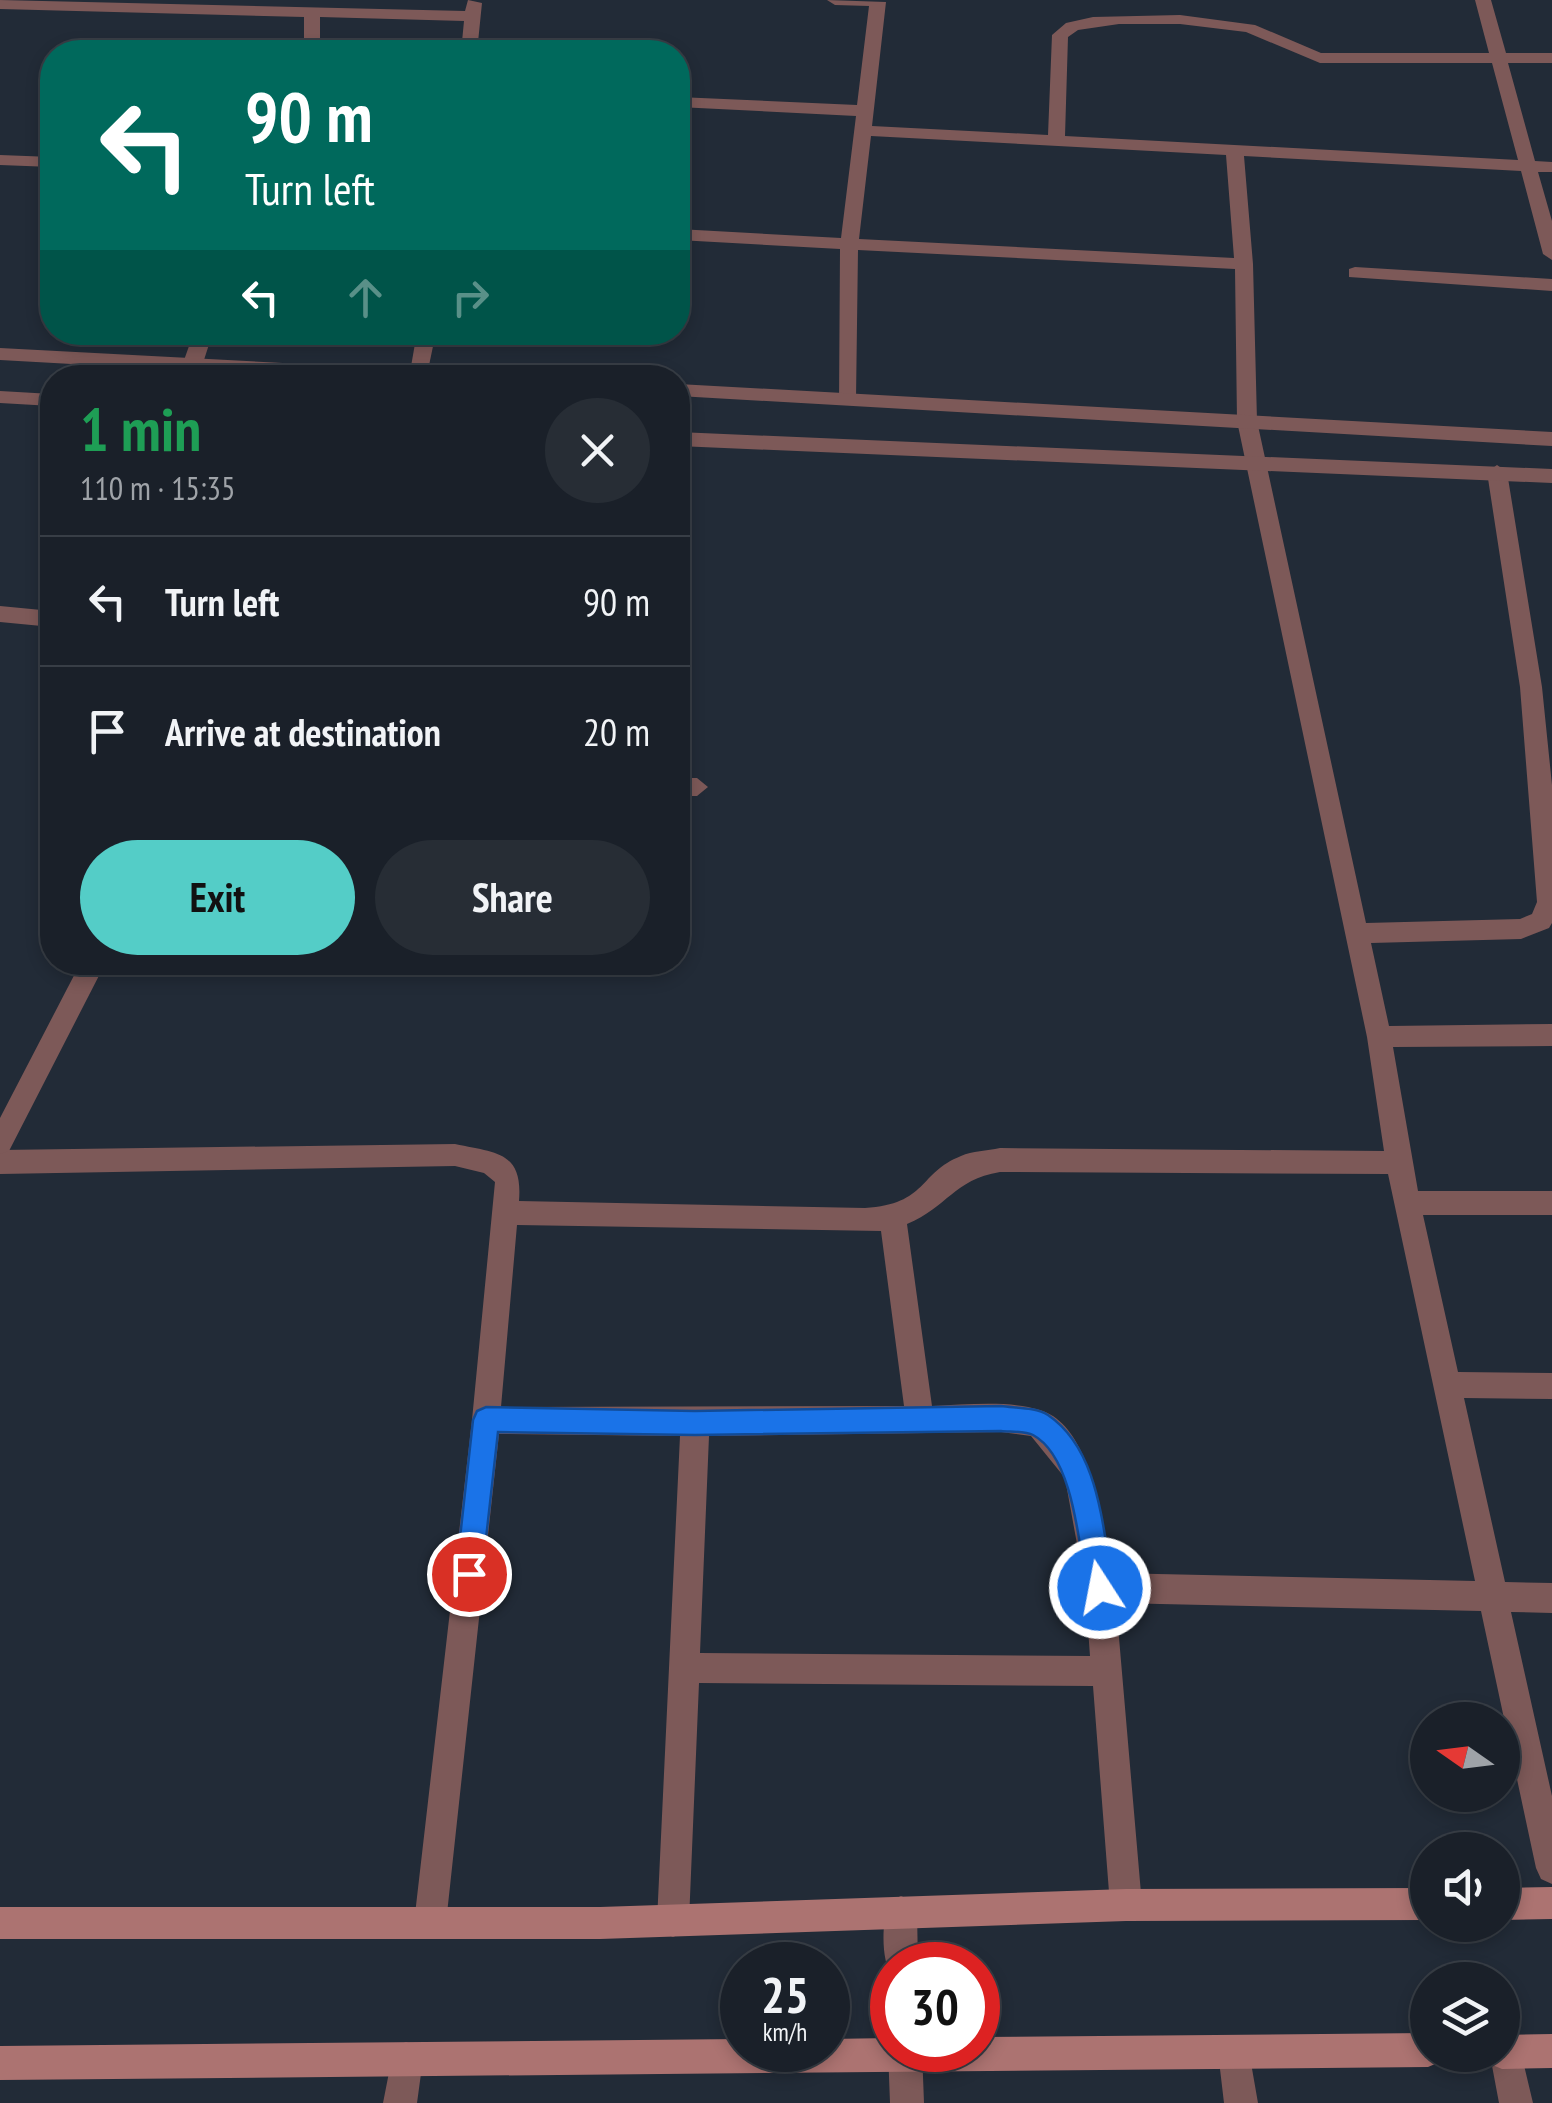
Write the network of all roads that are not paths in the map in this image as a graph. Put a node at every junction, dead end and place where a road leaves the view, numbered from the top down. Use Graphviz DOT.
graph roads {
  1 [pos="835,0"];
  2 [pos="1116,0"];
  3 [pos="1483,0"];
  4 [pos="878,1"];
  5 [pos="1,2"];
  6 [pos="223,4"];
  7 [pos="473,8"];
  8 [pos="312,10"];
  9 [pos="1110,18"];
  10 [pos="312,40"];
  11 [pos="471,40"];
  12 [pos="1552,58"];
  13 [pos="1499,61"];
  14 [pos="690,103"];
  15 [pos="866,111"];
  16 [pos="864,131"];
  17 [pos="1056,140"];
  18 [pos="1235,153"];
  19 [pos="0,160"];
  20 [pos="40,162"];
  21 [pos="1526,166"];
  22 [pos="1552,167"];
  23 [pos="690,236"];
  24 [pos="849,247"];
  25 [pos="1552,254"];
  26 [pos="1244,264"];
  27 [pos="1354,273"];
  28 [pos="1552,285"];
  29 [pos="200,345"];
  30 [pos="0,354"];
  31 [pos="194,362"];
  32 [pos="242,365"];
  33 [pos="690,391"];
  34 [pos="0,397"];
  35 [pos="40,399"];
  36 [pos="846,399"];
  37 [pos="1247,421"];
  38 [pos="1552,438"];
  39 [pos="690,439"];
  40 [pos="1254,464"];
  41 [pos="1497,472"];
  42 [pos="1552,476"];
  43 [pos="0,614"];
  44 [pos="40,617"];
  45 [pos="1542,688"];
  46 [pos="1549,850"];
  47 [pos="1357,933"];
  48 [pos="87,975"];
  49 [pos="1552,1035"];
  50 [pos="1380,1037"];
  51 [pos="0,1144"];
  52 [pos="0,1162"];
  53 [pos="1399,1162"];
  54 [pos="1409,1203"];
  55 [pos="1552,1204"];
  56 [pos="508,1214"];
  57 [pos="893,1218"];
  58 [pos="1450,1385"];
  59 [pos="1552,1386"];
  60 [pos="486,1420"];
  61 [pos="920,1420"];
  62 [pos="695,1423"];
  63 [pos="1100,1588"];
  64 [pos="1496,1598"];
  65 [pos="1552,1598"];
  66 [pos="683,1668"];
  67 [pos="1105,1671"];
  68 [pos="1552,1868"];
  69 [pos="1552,1903"];
  70 [pos="1410,1904"];
  71 [pos="1520,1904"];
  72 [pos="1126,1905"];
  73 [pos="901,1912"];
  74 [pos="673,1921"];
  75 [pos="0,1923"];
  76 [pos="430,1923"];
  77 [pos="902,1942"];
  78 [pos="1410,2050"];
  79 [pos="1552,2050"];
  80 [pos="1520,2051"];
  81 [pos="1235,2052"];
  82 [pos="870,2053"];
  83 [pos="1000,2053"];
  84 [pos="406,2059"];
  85 [pos="0,2063"];
  86 [pos="906,2072"];
  87 [pos="1509,2072"];
  88 [pos="400,2103"];
  89 [pos="907,2103"];
  90 [pos="1241,2103"];
  91 [pos="1516,2103"];
  1 -- 4 [label="street"];
  2 -- 9 [label="street"];
  3 -- 13 [label="street"];
  4 -- 15 [label="street"];
  5 -- 6 [label="street"];
  6 -- 8 [label="street"];
  7 -- 8 [label="street"];
  7 -- 11 [label="street"];
  8 -- 10 [label="street"];
  9 -- 13 [label="street"];
  9 -- 17 [label="street"];
  12 -- 13 [label="street"];
  13 -- 21 [label="street"];
  14 -- 15 [label="street"];
  15 -- 16 [label="street"];
  16 -- 17 [label="street"];
  16 -- 24 [label="street"];
  17 -- 18 [label="street"];
  18 -- 21 [label="street"];
  18 -- 26 [label="street"];
  19 -- 20 [label="street"];
  21 -- 22 [label="street"];
  21 -- 25 [label="street"];
  23 -- 24 [label="street"];
  24 -- 26 [label="street"];
  24 -- 36 [label="street"];
  26 -- 37 [label="street"];
  27 -- 28 [label="street"];
  29 -- 31 [label="street"];
  30 -- 31 [label="street"];
  31 -- 32 [label="street"];
  33 -- 36 [label="street"];
  34 -- 35 [label="street"];
  36 -- 37 [label="street"];
  37 -- 38 [label="street"];
  37 -- 40 [label="street"];
  39 -- 40 [label="street"];
  40 -- 41 [label="street"];
  40 -- 47 [label="street"];
  41 -- 42 [label="street"];
  41 -- 45 [label="street"];
  43 -- 44 [label="street"];
  45 -- 46 [label="street"];
  46 -- 47 [label="street"];
  47 -- 50 [label="street"];
  48 -- 51 [label="street"];
  49 -- 50 [label="street"];
  50 -- 53 [label="street"];
  52 -- 56 [label="street"];
  53 -- 54 [label="street"];
  53 -- 57 [label="street"];
  54 -- 55 [label="street"];
  54 -- 58 [label="street"];
  56 -- 57 [label="street"];
  56 -- 60 [label="street"];
  57 -- 61 [label="street"];
  58 -- 59 [label="street"];
  58 -- 64 [label="street"];
  60 -- 62 [label="street"];
  60 -- 76 [label="street"];
  61 -- 62 [label="street"];
  61 -- 63 [label="street"];
  62 -- 66 [label="street"];
  63 -- 64 [label="street"];
  63 -- 67 [label="street"];
  64 -- 65 [label="street"];
  64 -- 68 [label="street"];
  66 -- 67 [label="street"];
  66 -- 74 [label="street"];
  67 -- 72 [label="street"];
  69 -- 71 [label="main road"];
  70 -- 72 [label="main road"];
  72 -- 73 [label="main road"];
  73 -- 74 [label="main road"];
  73 -- 77 [label="street"];
  74 -- 76 [label="main road"];
  75 -- 76 [label="main road"];
  78 -- 81 [label="main road"];
  79 -- 80 [label="main road"];
  81 -- 83 [label="main road"];
  81 -- 90 [label="street"];
  82 -- 84 [label="main road"];
  84 -- 85 [label="main road"];
  84 -- 88 [label="street"];
  86 -- 89 [label="street"];
  87 -- 91 [label="street"];
}
